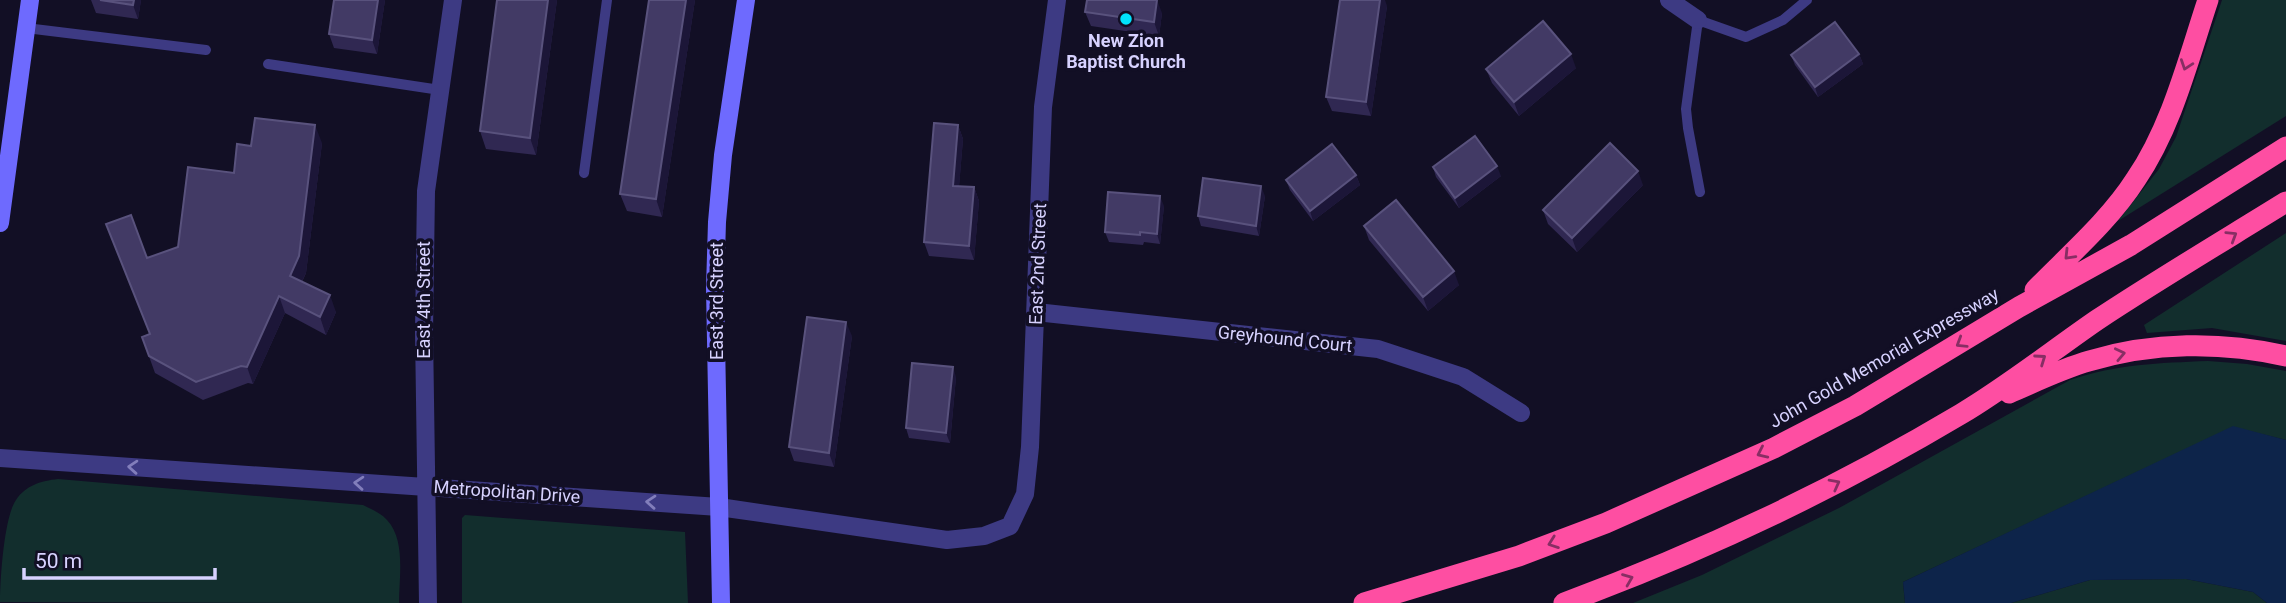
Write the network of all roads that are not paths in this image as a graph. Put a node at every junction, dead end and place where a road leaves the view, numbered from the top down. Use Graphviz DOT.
graph roads {
  1 [pos="30,0"];
  2 [pos="453,0"];
  3 [pos="607,0"];
  4 [pos="746,0"];
  5 [pos="1057,0"];
  6 [pos="1669,0"];
  7 [pos="1807,0"];
  8 [pos="2208,0"];
  9 [pos="1699,20"];
  10 [pos="26,28"];
  11 [pos="206,50"];
  12 [pos="268,64"];
  13 [pos="440,90"];
  14 [pos="2286,147"];
  15 [pos="584,173"];
  16 [pos="1700,192"];
  17 [pos="2286,202"];
  18 [pos="0,223"];
  19 [pos="2019,307"];
  20 [pos="1036,312"];
  21 [pos="2286,356"];
  22 [pos="1965,412"];
  23 [pos="1521,413"];
  24 [pos="0,458"];
  25 [pos="428,487"];
  26 [pos="719,507"];
  27 [pos="1010,526"];
  28 [pos="721,602"];
  29 [pos="428,603"];
  30 [pos="1364,603"];
  31 [pos="1564,603"];
  1 -- 10 [label="main road"];
  2 -- 13 [label="street, East 4th Street"];
  3 -- 15 [label="lane"];
  4 -- 26 [label="main road, East 3rd Street"];
  5 -- 20 [label="street, East 2nd Street"];
  6 -- 9 [label="street"];
  7 -- 9 [label="lane"];
  8 -- 19 [label="highway, one-way"];
  9 -- 16 [label="lane"];
  10 -- 11 [label="lane"];
  10 -- 18 [label="main road"];
  12 -- 13 [label="lane"];
  13 -- 25 [label="street, East 4th Street"];
  14 -- 19 [label="highway, John Gold Memorial Expressway"];
  22 -- 17 [label="highway, one-way"];
  19 -- 30 [label="highway, John Gold Memorial Expressway, one-way"];
  20 -- 23 [label="street, Greyhound Court"];
  20 -- 27 [label="street, East 2nd Street"];
  22 -- 21 [label="highway, one-way"];
  31 -- 22 [label="highway, one-way"];
  25 -- 24 [label="street, Metropolitan Drive, one-way"];
  26 -- 25 [label="street, Metropolitan Drive, one-way"];
  25 -- 29 [label="street, East 4th Street"];
  26 -- 27 [label="street, Metropolitan Drive"];
  26 -- 28 [label="main road, East 3rd Street"];
}
